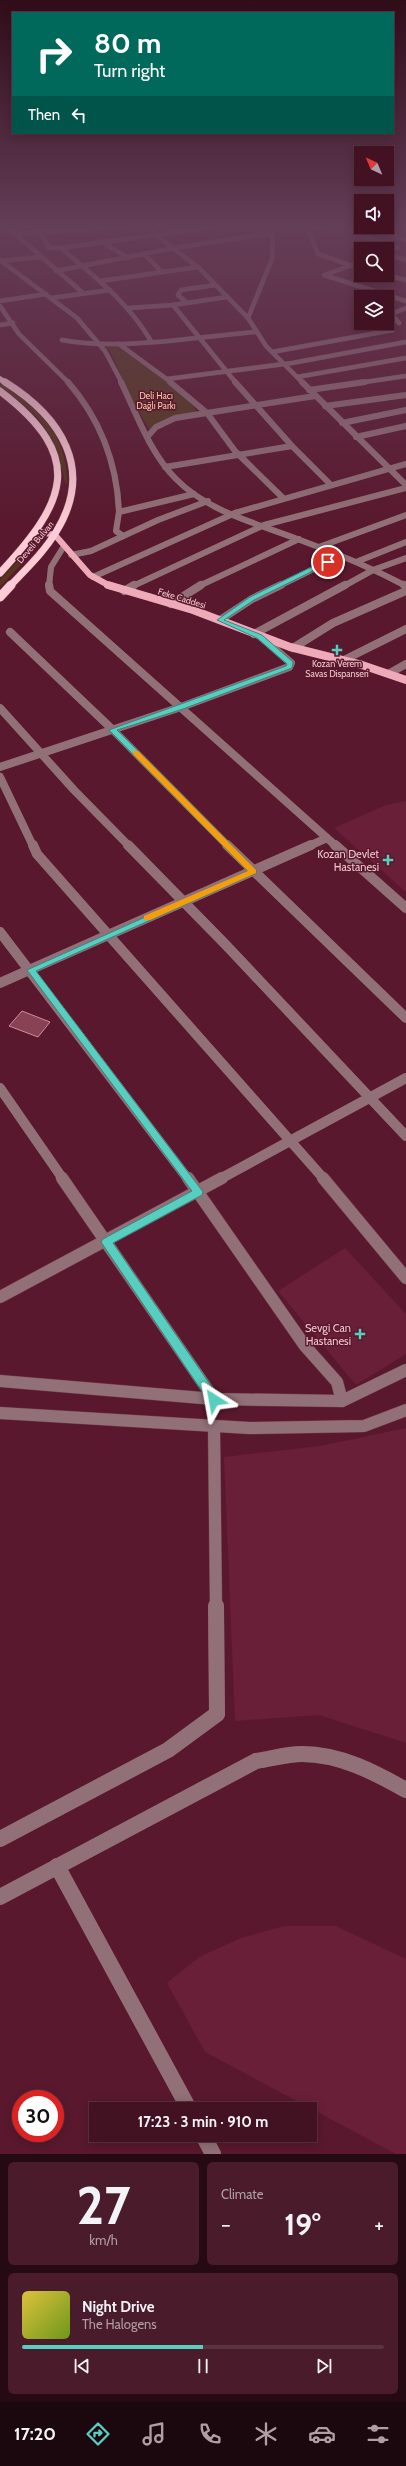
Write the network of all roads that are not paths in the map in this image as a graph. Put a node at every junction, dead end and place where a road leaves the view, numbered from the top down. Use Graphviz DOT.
graph roads {
  1 [pos="14,325"];
  2 [pos="81,325"];
  3 [pos="140,325"];
  4 [pos="189,325"];
  5 [pos="251,325"];
  6 [pos="393,330"];
  7 [pos="255,332"];
  8 [pos="200,337"];
  9 [pos="62,340"];
  10 [pos="151,341"];
  11 [pos="406,342"];
  12 [pos="97,344"];
  13 [pos="119,344"];
  14 [pos="272,352"];
  15 [pos="406,358"];
  16 [pos="283,364"];
  17 [pos="224,370"];
  18 [pos="406,376"];
  19 [pos="297,377"];
  20 [pos="0,379"];
  21 [pos="167,379"];
  22 [pos="309,390"];
  23 [pos="0,391"];
  24 [pos="406,395"];
  25 [pos="315,396"];
  26 [pos="256,405"];
  27 [pos="325,406"];
  28 [pos="406,410"];
  29 [pos="207,413"];
  30 [pos="342,423"];
  31 [pos="406,426"];
  32 [pos="148,436"];
  33 [pos="356,437"];
  34 [pos="292,446"];
  35 [pos="238,454"];
  36 [pos="406,464"];
  37 [pos="165,467"];
  38 [pos="389,470"];
  39 [pos="332,485"];
  40 [pos="406,487"];
  41 [pos="194,494"];
  42 [pos="283,498"];
  43 [pos="208,501"];
  44 [pos="119,512"];
  45 [pos="235,513"];
  46 [pos="406,516"];
  47 [pos="264,525"];
  48 [pos="37,531"];
  49 [pos="55,535"];
  50 [pos="123,536"];
  51 [pos="299,539"];
  52 [pos="406,542"];
  53 [pos="64,546"];
  54 [pos="320,547"];
  55 [pos="71,555"];
  56 [pos="340,556"];
  57 [pos="406,558"];
  58 [pos="356,562"];
  59 [pos="373,570"];
  60 [pos="0,573"];
  61 [pos="93,577"];
  62 [pos="406,586"];
  63 [pos="124,591"];
  64 [pos="406,591"];
  65 [pos="0,597"];
  66 [pos="171,604"];
  67 [pos="220,620"];
  68 [pos="406,629"];
  69 [pos="10,632"];
  70 [pos="257,635"];
  71 [pos="293,648"];
  72 [pos="344,660"];
  73 [pos="406,664"];
  74 [pos="390,673"];
  75 [pos="406,680"];
  76 [pos="0,708"];
  77 [pos="181,708"];
  78 [pos="113,730"];
  79 [pos="40,754"];
  80 [pos="0,767"];
  81 [pos="0,777"];
  82 [pos="327,838"];
  83 [pos="253,872"];
  84 [pos="183,902"];
  85 [pos="406,908"];
  86 [pos="0,932"];
  87 [pos="108,936"];
  88 [pos="31,970"];
  89 [pos="0,983"];
  90 [pos="406,1018"];
  91 [pos="406,1078"];
  92 [pos="0,1088"];
  93 [pos="370,1098"];
  94 [pos="406,1136"];
  95 [pos="292,1142"];
  96 [pos="198,1192"];
  97 [pos="106,1242"];
  98 [pos="406,1278"];
  99 [pos="0,1297"];
  100 [pos="406,1370"];
  101 [pos="0,1381"];
  102 [pos="214,1400"];
  103 [pos="342,1401"];
  104 [pos="406,1410"];
  105 [pos="0,1413"];
  106 [pos="214,1426"];
  107 [pos="406,1790"];
  108 [pos="0,1839"];
  109 [pos="58,1866"];
  110 [pos="0,1897"];
  111 [pos="185,2102"];
  112 [pos="207,2142"];
  113 [pos="213,2154"];
  1 -- 44 [label="street"];
  2 -- 12 [label="street"];
  3 -- 10 [label="street"];
  4 -- 8 [label="street"];
  5 -- 7 [label="street"];
  6 -- 14 [label="street"];
  7 -- 8 [label="street"];
  7 -- 14 [label="street"];
  8 -- 10 [label="street"];
  8 -- 17 [label="street"];
  9 -- 12 [label="street"];
  10 -- 13 [label="street"];
  11 -- 16 [label="street"];
  12 -- 13 [label="street"];
  12 -- 32 [label="street"];
  13 -- 21 [label="street"];
  14 -- 16 [label="street"];
  15 -- 19 [label="street"];
  16 -- 17 [label="street"];
  16 -- 19 [label="street"];
  17 -- 21 [label="street"];
  17 -- 26 [label="street"];
  18 -- 22 [label="street"];
  19 -- 22 [label="street"];
  20 -- 49 [label="highway, Develi Bulvarı"];
  21 -- 29 [label="street"];
  22 -- 25 [label="street"];
  23 -- 48 [label="highway, Develi Bulvarı"];
  24 -- 27 [label="street"];
  25 -- 26 [label="street"];
  25 -- 27 [label="street"];
  26 -- 29 [label="street"];
  26 -- 34 [label="street"];
  27 -- 30 [label="street"];
  28 -- 30 [label="street"];
  29 -- 32 [label="street"];
  29 -- 35 [label="street"];
  30 -- 33 [label="street"];
  31 -- 33 [label="street"];
  32 -- 37 [label="street"];
  33 -- 38 [label="street"];
  34 -- 35 [label="street"];
  34 -- 39 [label="street"];
  35 -- 37 [label="street"];
  35 -- 42 [label="street"];
  36 -- 38 [label="street"];
  37 -- 41 [label="street"];
  38 -- 39 [label="street"];
  38 -- 40 [label="street"];
  39 -- 42 [label="street"];
  40 -- 47 [label="street"];
  41 -- 43 [label="street"];
  41 -- 44 [label="street"];
  42 -- 45 [label="street"];
  43 -- 45 [label="street"];
  43 -- 50 [label="street"];
  44 -- 50 [label="street"];
  45 -- 47 [label="street"];
  45 -- 61 [label="street"];
  46 -- 54 [label="street"];
  47 -- 51 [label="street"];
  47 -- 63 [label="street"];
  48 -- 49 [label="main road"];
  48 -- 60 [label="highway, Develi Bulvarı"];
  49 -- 53 [label="main road, Feke Caddesi"];
  49 -- 65 [label="highway, Develi Bulvarı"];
  50 -- 55 [label="street"];
  51 -- 54 [label="street"];
  51 -- 66 [label="street"];
  52 -- 58 [label="street"];
  53 -- 55 [label="main road, Feke Caddesi"];
  53 -- 77 [label="street"];
  54 -- 56 [label="street"];
  55 -- 61 [label="main road, Feke Caddesi"];
  56 -- 58 [label="street"];
  56 -- 67 [label="street"];
  57 -- 59 [label="street"];
  58 -- 59 [label="street"];
  59 -- 62 [label="street"];
  59 -- 70 [label="street"];
  61 -- 63 [label="main road, Feke Caddesi"];
  63 -- 66 [label="main road, Feke Caddesi"];
  64 -- 71 [label="street"];
  66 -- 67 [label="main road, Feke Caddesi"];
  67 -- 70 [label="main road, Feke Caddesi"];
  68 -- 72 [label="street"];
  69 -- 78 [label="street"];
  70 -- 71 [label="main road, Feke Caddesi"];
  70 -- 77 [label="street"];
  71 -- 72 [label="main road, Feke Caddesi"];
  72 -- 74 [label="main road, Feke Caddesi"];
  73 -- 74 [label="street"];
  74 -- 75 [label="main road, Feke Caddesi"];
  76 -- 79 [label="street"];
  77 -- 78 [label="street"];
  77 -- 82 [label="street"];
  78 -- 79 [label="street"];
  78 -- 83 [label="street"];
  79 -- 80 [label="street"];
  79 -- 84 [label="street"];
  81 -- 87 [label="street"];
  82 -- 83 [label="street"];
  82 -- 85 [label="street"];
  83 -- 84 [label="street"];
  83 -- 90 [label="street"];
  84 -- 87 [label="street"];
  84 -- 93 [label="street"];
  86 -- 88 [label="street"];
  87 -- 88 [label="street"];
  87 -- 95 [label="street"];
  88 -- 89 [label="street"];
  88 -- 96 [label="street"];
  91 -- 93 [label="street"];
  92 -- 97 [label="street"];
  93 -- 94 [label="street"];
  93 -- 95 [label="street"];
  95 -- 96 [label="street"];
  95 -- 98 [label="street"];
  96 -- 97 [label="street"];
  96 -- 103 [label="street"];
  97 -- 99 [label="street"];
  97 -- 102 [label="street"];
  100 -- 103 [label="street"];
  101 -- 102 [label="street"];
  102 -- 103 [label="street"];
  104 -- 106 [label="street"];
  105 -- 106 [label="street"];
  106 -- 108 [label="street"];
  107 -- 109 [label="street"];
  109 -- 110 [label="street"];
  109 -- 111 [label="street"];
  112 -- 113 [label="street"];
}
